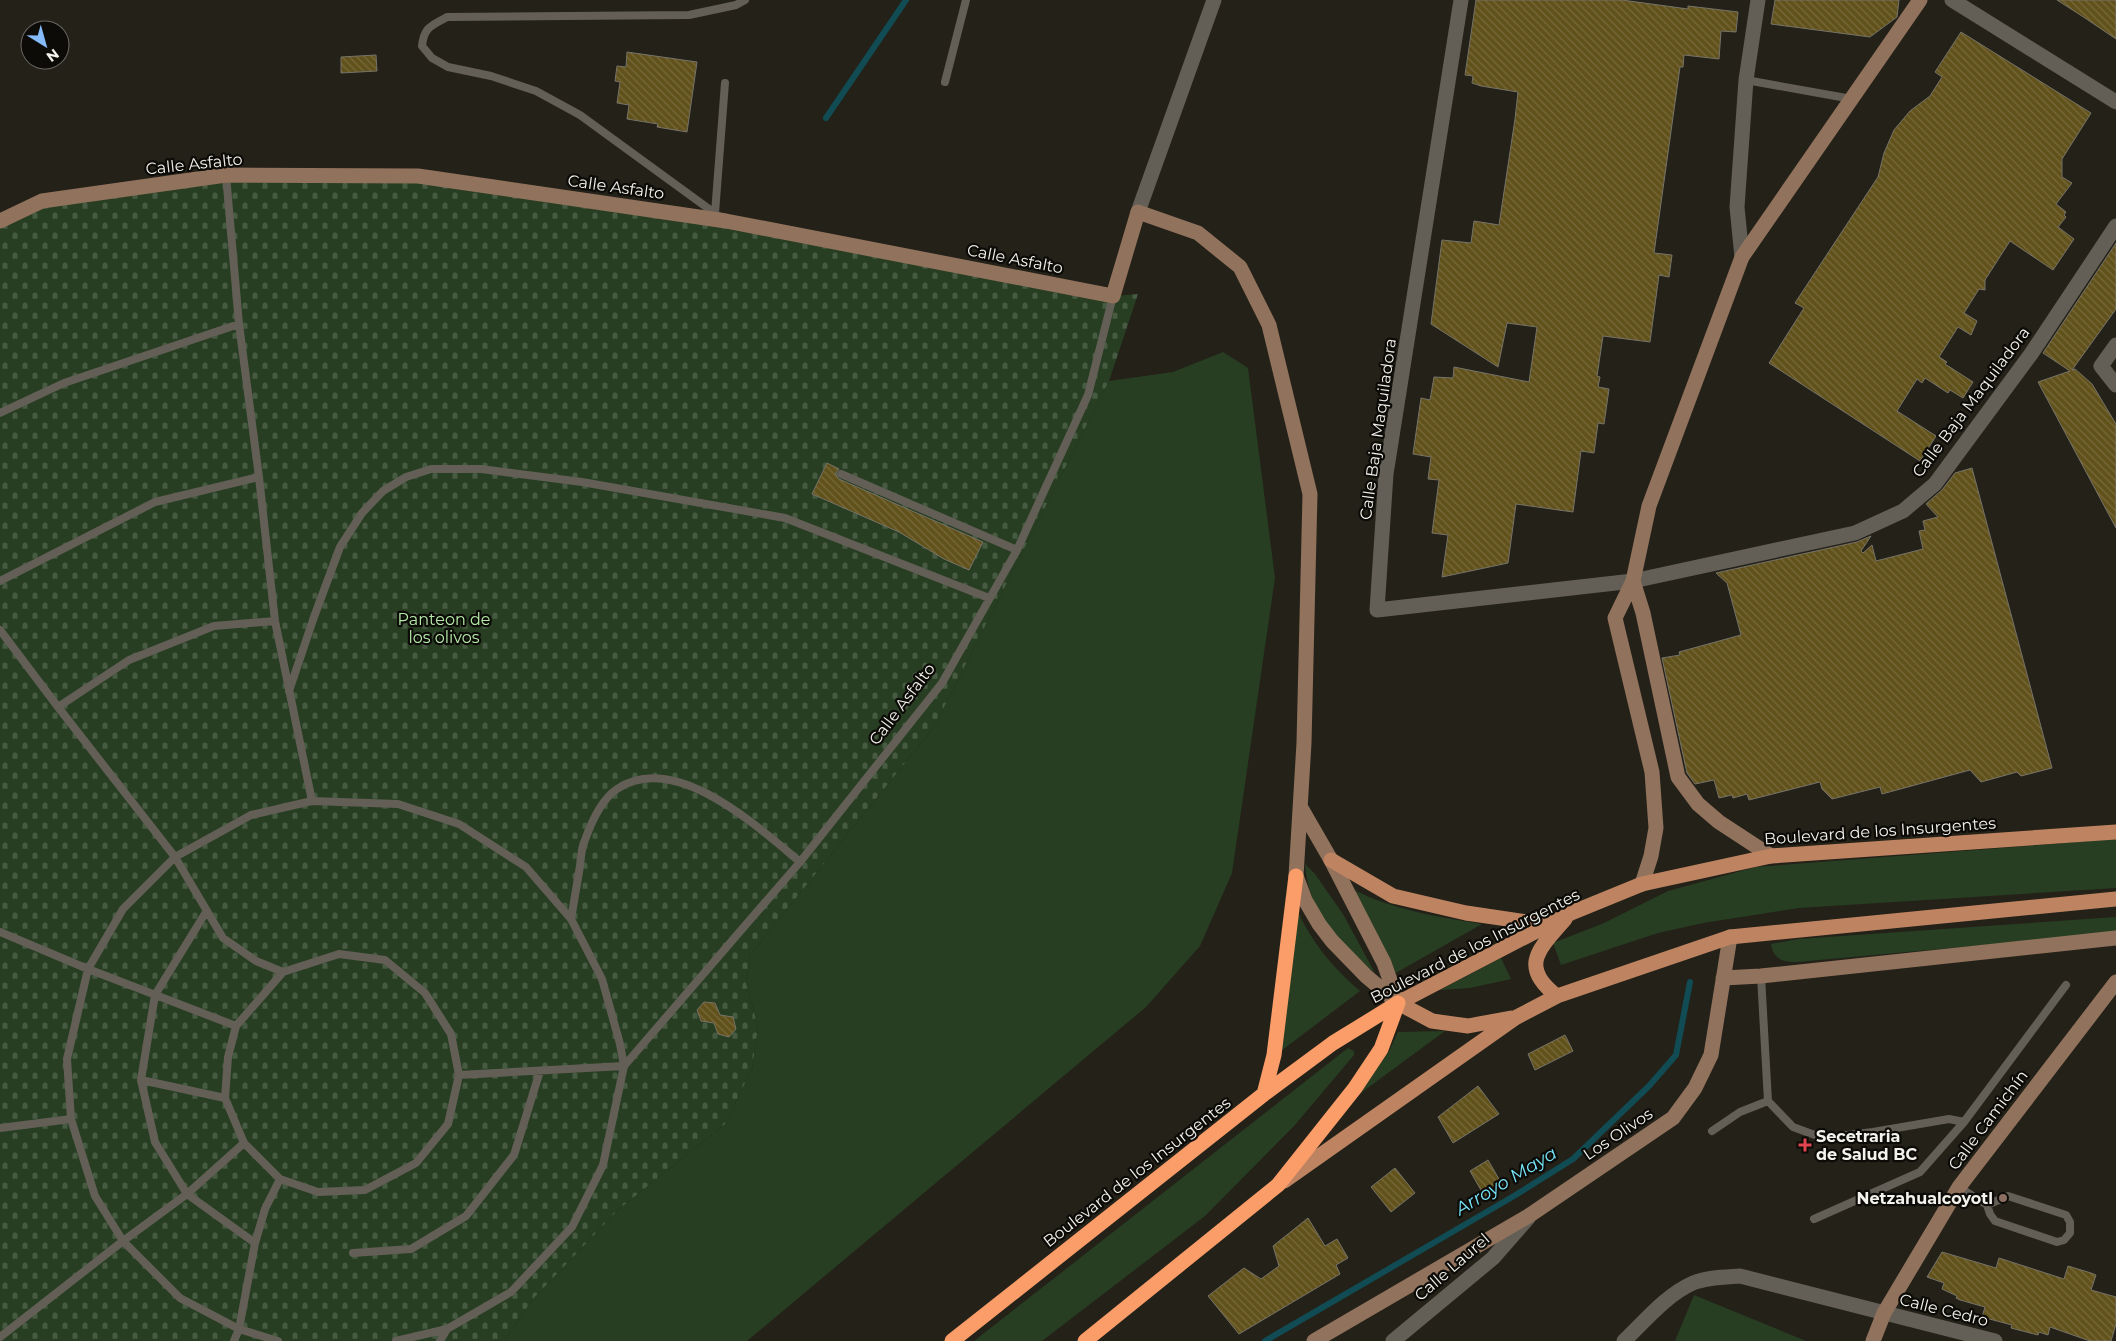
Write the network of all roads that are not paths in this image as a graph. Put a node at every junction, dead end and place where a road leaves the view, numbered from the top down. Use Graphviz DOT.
graph roads {
  1 [pos="745,0"];
  2 [pos="966,0"];
  3 [pos="1214,0"];
  4 [pos="1461,0"];
  5 [pos="1758,0"];
  6 [pos="1920,0"];
  7 [pos="1952,0"];
  8 [pos="1746,80"];
  9 [pos="945,82"];
  10 [pos="725,83"];
  11 [pos="1852,98"];
  12 [pos="2116,102"];
  13 [pos="226,175"];
  14 [pos="1138,212"];
  15 [pos="721,217"];
  16 [pos="0,221"];
  17 [pos="2116,226"];
  18 [pos="1742,257"];
  19 [pos="1113,296"];
  20 [pos="239,324"];
  21 [pos="2116,345"];
  22 [pos="2116,385"];
  23 [pos="0,413"];
  24 [pos="841,474"];
  25 [pos="259,477"];
  26 [pos="1017,550"];
  27 [pos="0,581"];
  28 [pos="1633,581"];
  29 [pos="989,598"];
  30 [pos="275,621"];
  31 [pos="0,630"];
  32 [pos="290,691"];
  33 [pos="58,707"];
  34 [pos="312,801"];
  35 [pos="1301,808"];
  36 [pos="2116,832"];
  37 [pos="175,856"];
  38 [pos="1771,856"];
  39 [pos="1331,860"];
  40 [pos="800,862"];
  41 [pos="1296,876"];
  42 [pos="1642,884"];
  43 [pos="2116,899"];
  44 [pos="206,912"];
  45 [pos="1571,912"];
  46 [pos="571,919"];
  47 [pos="1548,924"];
  48 [pos="0,932"];
  49 [pos="1730,937"];
  50 [pos="2116,938"];
  51 [pos="88,969"];
  52 [pos="283,972"];
  53 [pos="1762,976"];
  54 [pos="1723,978"];
  55 [pos="2116,982"];
  56 [pos="2066,985"];
  57 [pos="155,994"];
  58 [pos="1557,996"];
  59 [pos="1398,1002"];
  60 [pos="1515,1018"];
  61 [pos="236,1026"];
  62 [pos="624,1066"];
  63 [pos="540,1071"];
  64 [pos="458,1075"];
  65 [pos="141,1080"];
  66 [pos="1264,1094"];
  67 [pos="224,1098"];
  68 [pos="1768,1101"];
  69 [pos="71,1119"];
  70 [pos="1964,1122"];
  71 [pos="0,1128"];
  72 [pos="1712,1131"];
  73 [pos="244,1143"];
  74 [pos="280,1179"];
  75 [pos="1278,1185"];
  76 [pos="1959,1187"];
  77 [pos="187,1194"];
  78 [pos="1987,1205"];
  79 [pos="1530,1215"];
  80 [pos="1814,1219"];
  81 [pos="123,1241"];
  82 [pos="255,1243"];
  83 [pos="353,1253"];
  84 [pos="1884,1313"];
  85 [pos="239,1329"];
  86 [pos="447,1329"];
  87 [pos="0,1337"];
  88 [pos="234,1341"];
  89 [pos="278,1341"];
  90 [pos="396,1341"];
  91 [pos="440,1341"];
  92 [pos="952,1341"];
  93 [pos="1085,1341"];
  94 [pos="1314,1341"];
  95 [pos="1393,1341"];
  96 [pos="1624,1341"];
  97 [pos="1873,1341"];
  98 [pos="1995,1341"];
  1 -- 15 [label="lane"];
  2 -- 9 [label="lane"];
  3 -- 14 [label="street"];
  4 -- 28 [label="street, Calle Baja Maquiladora"];
  5 -- 8 [label="street"];
  6 -- 11 [label="street"];
  7 -- 12 [label="street"];
  8 -- 11 [label="lane"];
  8 -- 18 [label="street"];
  10 -- 15 [label="lane"];
  11 -- 18 [label="street"];
  13 -- 15 [label="street, Calle Asfalto"];
  13 -- 16 [label="street, Calle Asfalto"];
  13 -- 20 [label="lane"];
  14 -- 19 [label="street"];
  14 -- 35 [label="street"];
  15 -- 19 [label="street, Calle Asfalto"];
  17 -- 28 [label="street, Calle Baja Maquiladora"];
  18 -- 28 [label="street"];
  19 -- 26 [label="lane, Calle Asfalto"];
  20 -- 23 [label="lane"];
  20 -- 25 [label="lane"];
  21 -- 22 [label="street"];
  24 -- 26 [label="lane"];
  25 -- 27 [label="lane"];
  25 -- 30 [label="lane"];
  26 -- 29 [label="lane, Calle Asfalto"];
  28 -- 38 [label="street"];
  28 -- 42 [label="street"];
  29 -- 32 [label="lane"];
  29 -- 40 [label="lane, Calle Asfalto"];
  30 -- 32 [label="lane"];
  30 -- 33 [label="lane"];
  31 -- 33 [label="lane"];
  32 -- 34 [label="lane"];
  33 -- 37 [label="lane"];
  34 -- 37 [label="lane"];
  34 -- 46 [label="lane"];
  35 -- 39 [label="street"];
  35 -- 41 [label="street"];
  36 -- 38 [label="main road, Boulevard de los Insurgentes"];
  37 -- 44 [label="lane"];
  37 -- 51 [label="lane"];
  38 -- 42 [label="main road, Boulevard de los Insurgentes"];
  39 -- 47 [label="main road"];
  39 -- 59 [label="street"];
  40 -- 46 [label="lane"];
  40 -- 62 [label="lane, Calle Asfalto"];
  41 -- 59 [label="street"];
  41 -- 66 [label="highway"];
  42 -- 45 [label="main road, Boulevard de los Insurgentes"];
  43 -- 49 [label="main road"];
  44 -- 52 [label="lane"];
  44 -- 57 [label="lane"];
  45 -- 47 [label="main road, Boulevard de los Insurgentes"];
  45 -- 58 [label="main road"];
  46 -- 62 [label="lane"];
  47 -- 59 [label="main road, Boulevard de los Insurgentes"];
  48 -- 51 [label="lane"];
  49 -- 54 [label="street, Los Olivos"];
  49 -- 58 [label="main road"];
  50 -- 53 [label="street"];
  51 -- 57 [label="lane"];
  51 -- 69 [label="lane"];
  52 -- 61 [label="lane"];
  52 -- 64 [label="lane"];
  53 -- 54 [label="street"];
  53 -- 68 [label="lane"];
  54 -- 79 [label="street, Los Olivos"];
  55 -- 76 [label="street, Calle Camichín"];
  56 -- 70 [label="lane"];
  57 -- 61 [label="lane"];
  57 -- 65 [label="lane"];
  58 -- 60 [label="main road"];
  59 -- 60 [label="main road"];
  59 -- 66 [label="highway, Boulevard de los Insurgentes"];
  59 -- 75 [label="highway"];
  60 -- 75 [label="main road"];
  61 -- 67 [label="lane"];
  62 -- 63 [label="lane"];
  62 -- 86 [label="lane"];
  63 -- 64 [label="lane"];
  63 -- 83 [label="lane"];
  64 -- 74 [label="lane"];
  65 -- 67 [label="lane"];
  65 -- 77 [label="lane"];
  66 -- 92 [label="highway, Boulevard de los Insurgentes"];
  67 -- 73 [label="lane"];
  68 -- 70 [label="lane"];
  68 -- 72 [label="lane"];
  69 -- 71 [label="lane"];
  69 -- 81 [label="lane"];
  70 -- 80 [label="lane"];
  73 -- 74 [label="lane"];
  73 -- 77 [label="lane"];
  74 -- 82 [label="lane"];
  75 -- 93 [label="highway"];
  76 -- 78 [label="lane"];
  76 -- 84 [label="street, Calle Camichín"];
  77 -- 81 [label="lane"];
  77 -- 82 [label="lane"];
  78 -- 78 [label="lane"];
  79 -- 94 [label="street, Los Olivos"];
  79 -- 95 [label="street, Calle Laurel"];
  81 -- 85 [label="lane"];
  81 -- 87 [label="lane"];
  82 -- 85 [label="lane"];
  84 -- 96 [label="street, Calle Cedro"];
  84 -- 97 [label="street, Calle Camichín"];
  84 -- 98 [label="street, Calle Cedro"];
  85 -- 88 [label="lane"];
  85 -- 89 [label="lane"];
  86 -- 90 [label="lane"];
  86 -- 91 [label="lane"];
}
